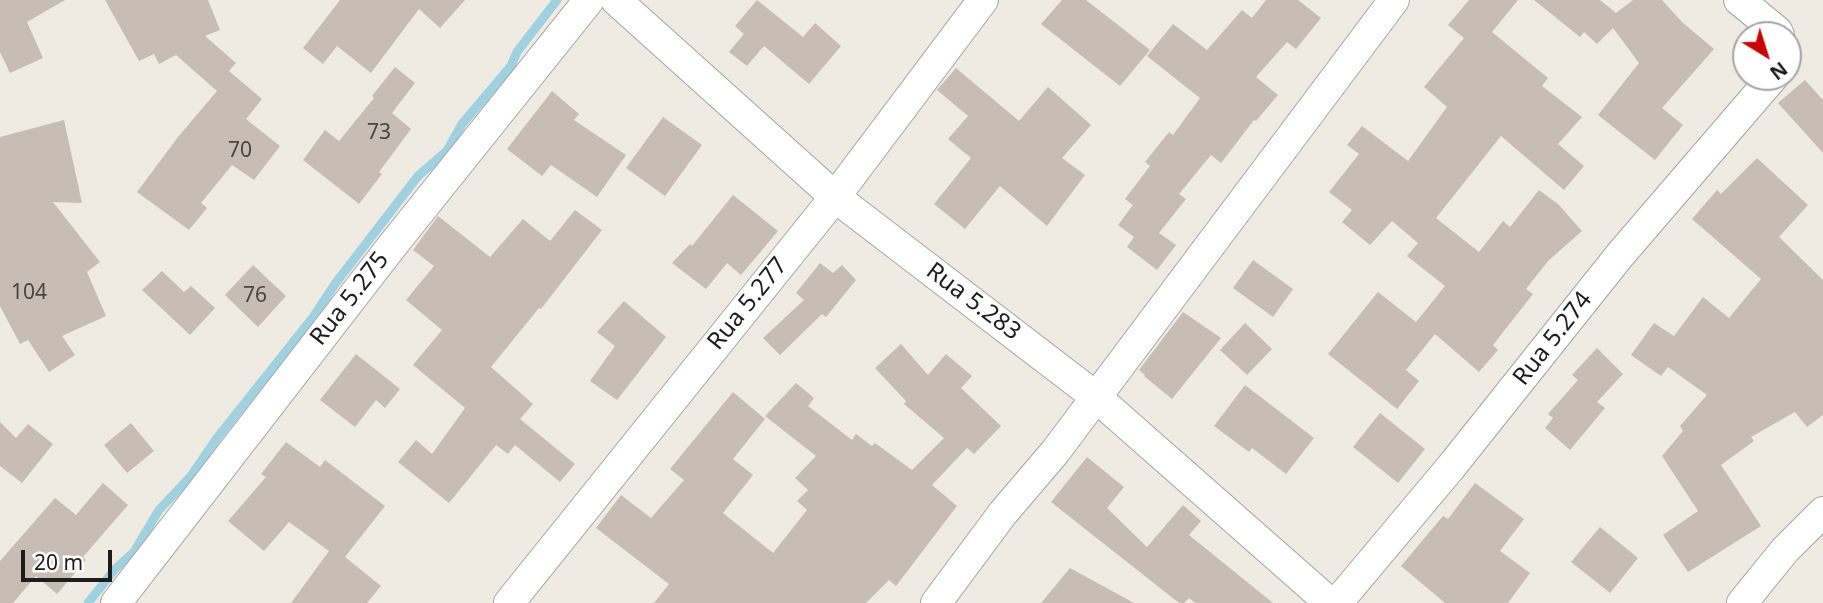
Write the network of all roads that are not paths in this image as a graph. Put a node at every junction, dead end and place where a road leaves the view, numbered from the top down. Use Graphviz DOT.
graph roads {
  1 [pos="589,0"];
  2 [pos="616,0"];
  3 [pos="983,0"];
  4 [pos="1394,0"];
  5 [pos="1739,0"];
  6 [pos="1765,21"];
  7 [pos="1761,91"];
  8 [pos="835,197"];
  9 [pos="1097,397"];
  10 [pos="1823,512"];
  11 [pos="121,601"];
  12 [pos="509,603"];
  13 [pos="936,603"];
  14 [pos="1330,603"];
  15 [pos="1337,603"];
  16 [pos="1742,603"];
  1 -- 11 [label="street, Rua 5.275"];
  2 -- 8 [label="street, Rua 5.283"];
  3 -- 8 [label="street, Rua 5.277"];
  4 -- 9 [label="street"];
  5 -- 6 [label="street"];
  7 -- 15 [label="street, Rua 5.274"];
  8 -- 9 [label="street, Rua 5.283"];
  8 -- 12 [label="street, Rua 5.277"];
  9 -- 13 [label="street"];
  9 -- 14 [label="street, Rua 5.283"];
  10 -- 16 [label="street"];
}
